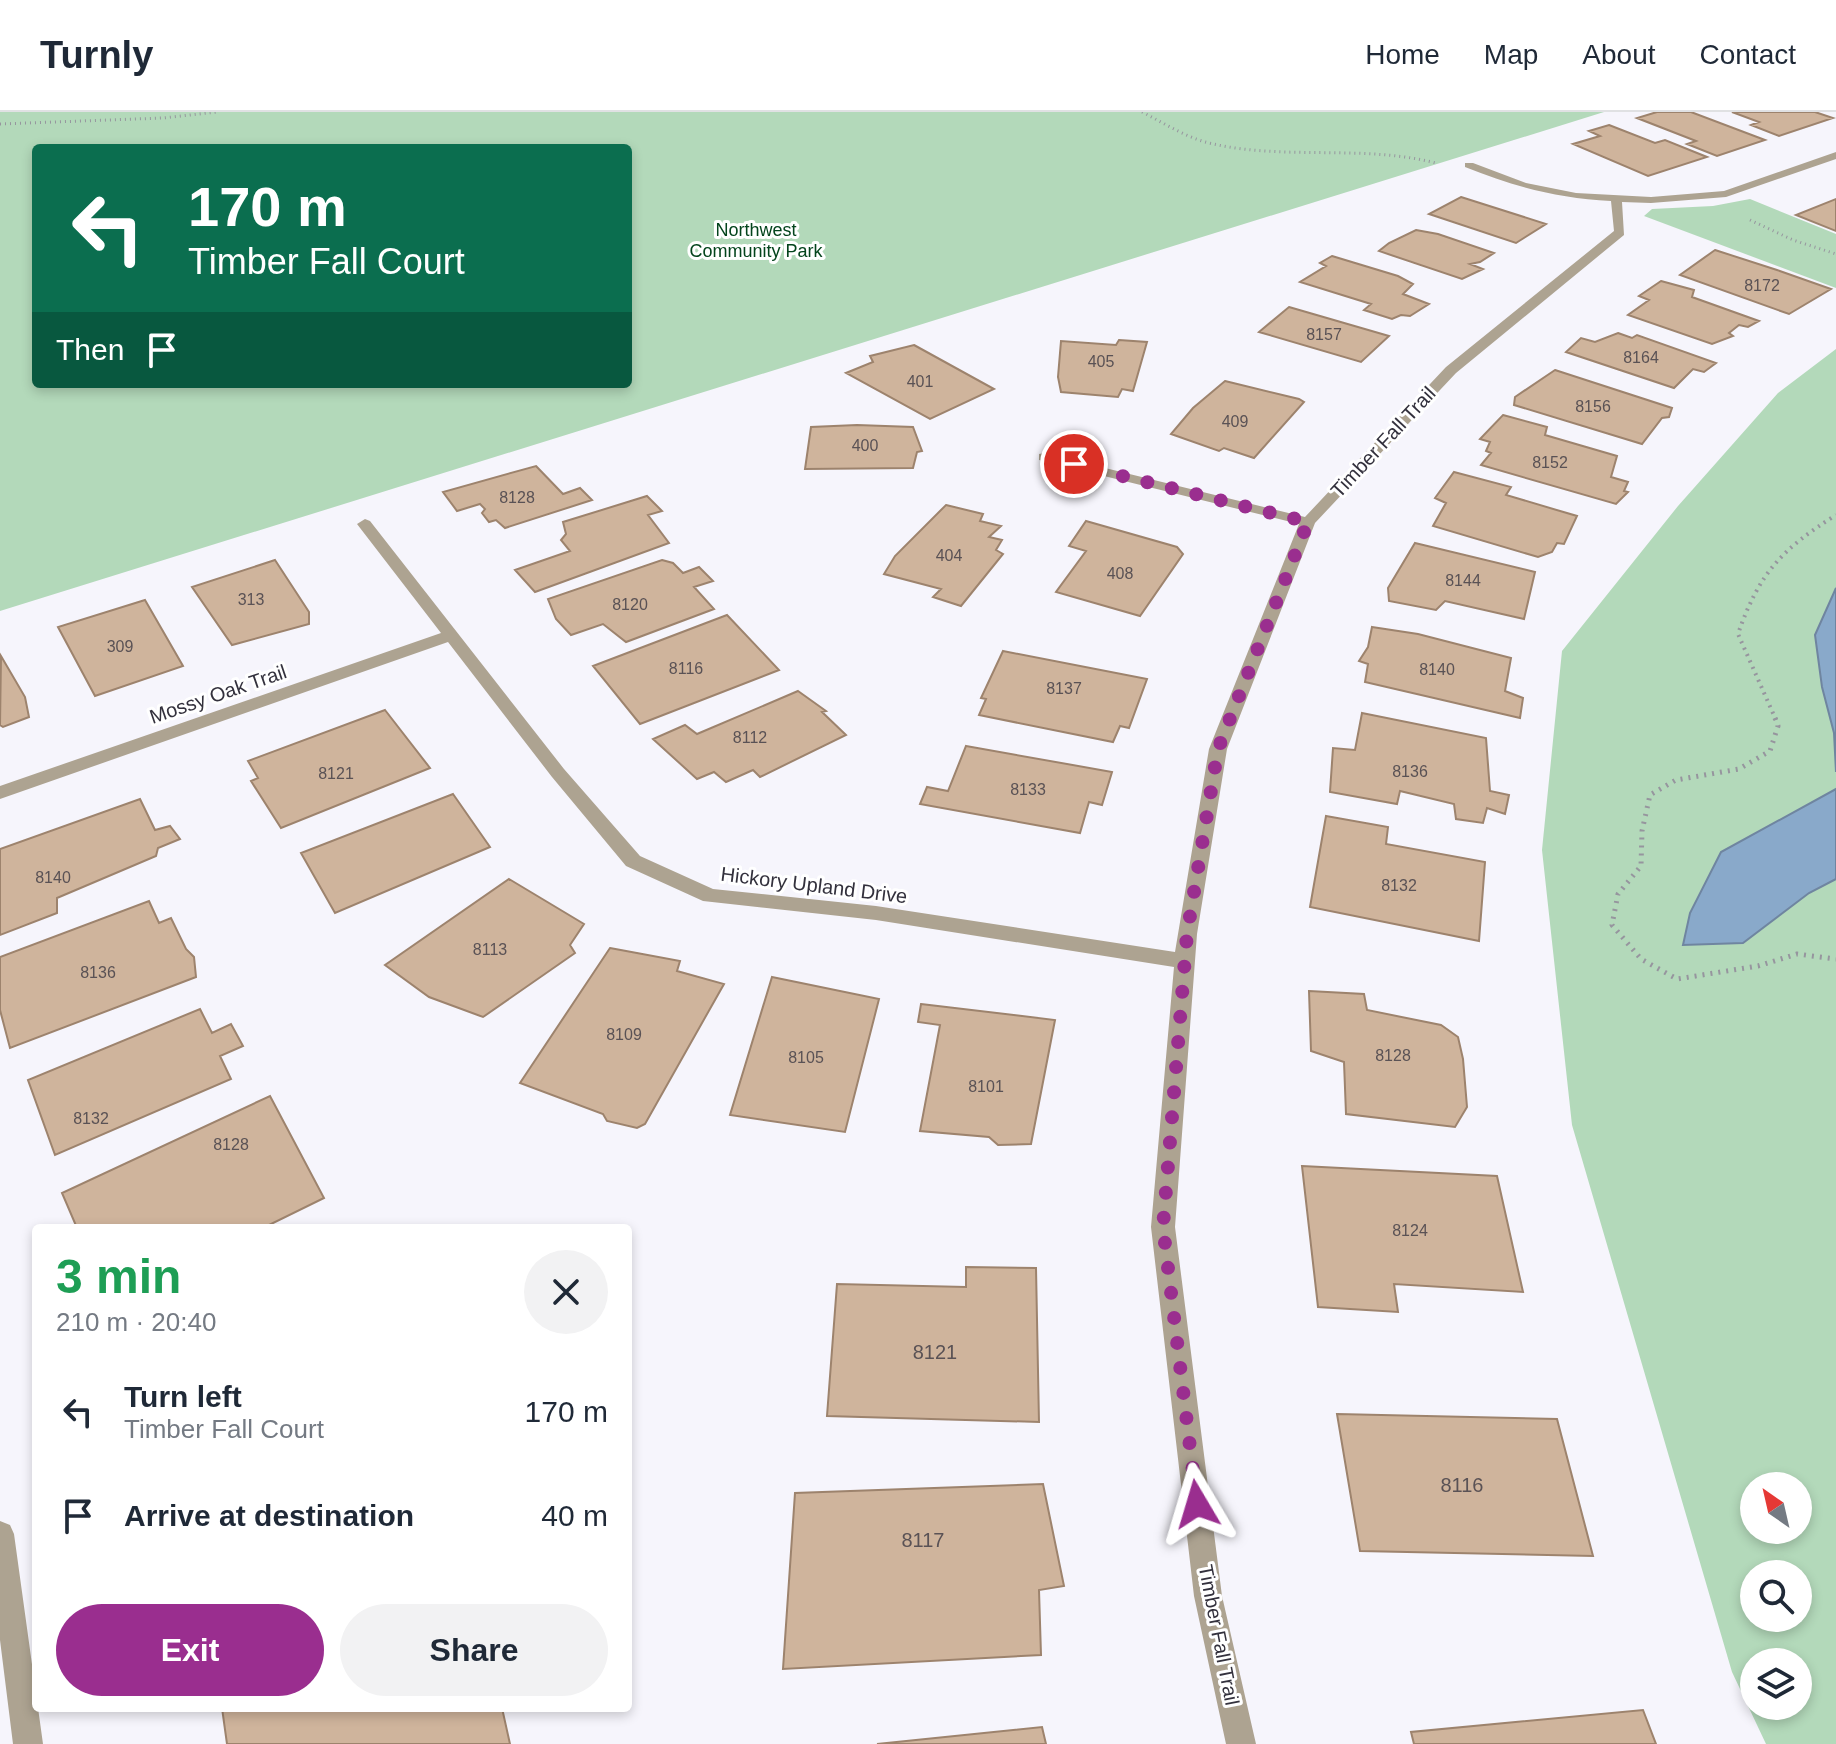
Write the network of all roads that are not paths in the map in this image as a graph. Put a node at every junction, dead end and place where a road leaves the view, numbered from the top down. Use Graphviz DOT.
graph roads {
  1 [pos="1836,155"];
  2 [pos="1469,165"];
  3 [pos="1616,198"];
  4 [pos="1044,457"];
  5 [pos="1308,522"];
  6 [pos="365,524"];
  7 [pos="451,635"];
  8 [pos="0,793"];
  9 [pos="1185,961"];
  10 [pos="0,1534"];
  11 [pos="28,1744"];
  12 [pos="1241,1744"];
  1 -- 3 [label="street"];
  2 -- 3 [label="street"];
  3 -- 5 [label="street, Timber Fall Trail"];
  4 -- 5 [label="street"];
  5 -- 9 [label="street, Timber Fall Trail"];
  6 -- 7 [label="street, Hickory Upland Drive"];
  7 -- 8 [label="street, Mossy Oak Trail"];
  7 -- 9 [label="street, Hickory Upland Drive"];
  9 -- 12 [label="street, Timber Fall Trail"];
  10 -- 11 [label="street"];
}
